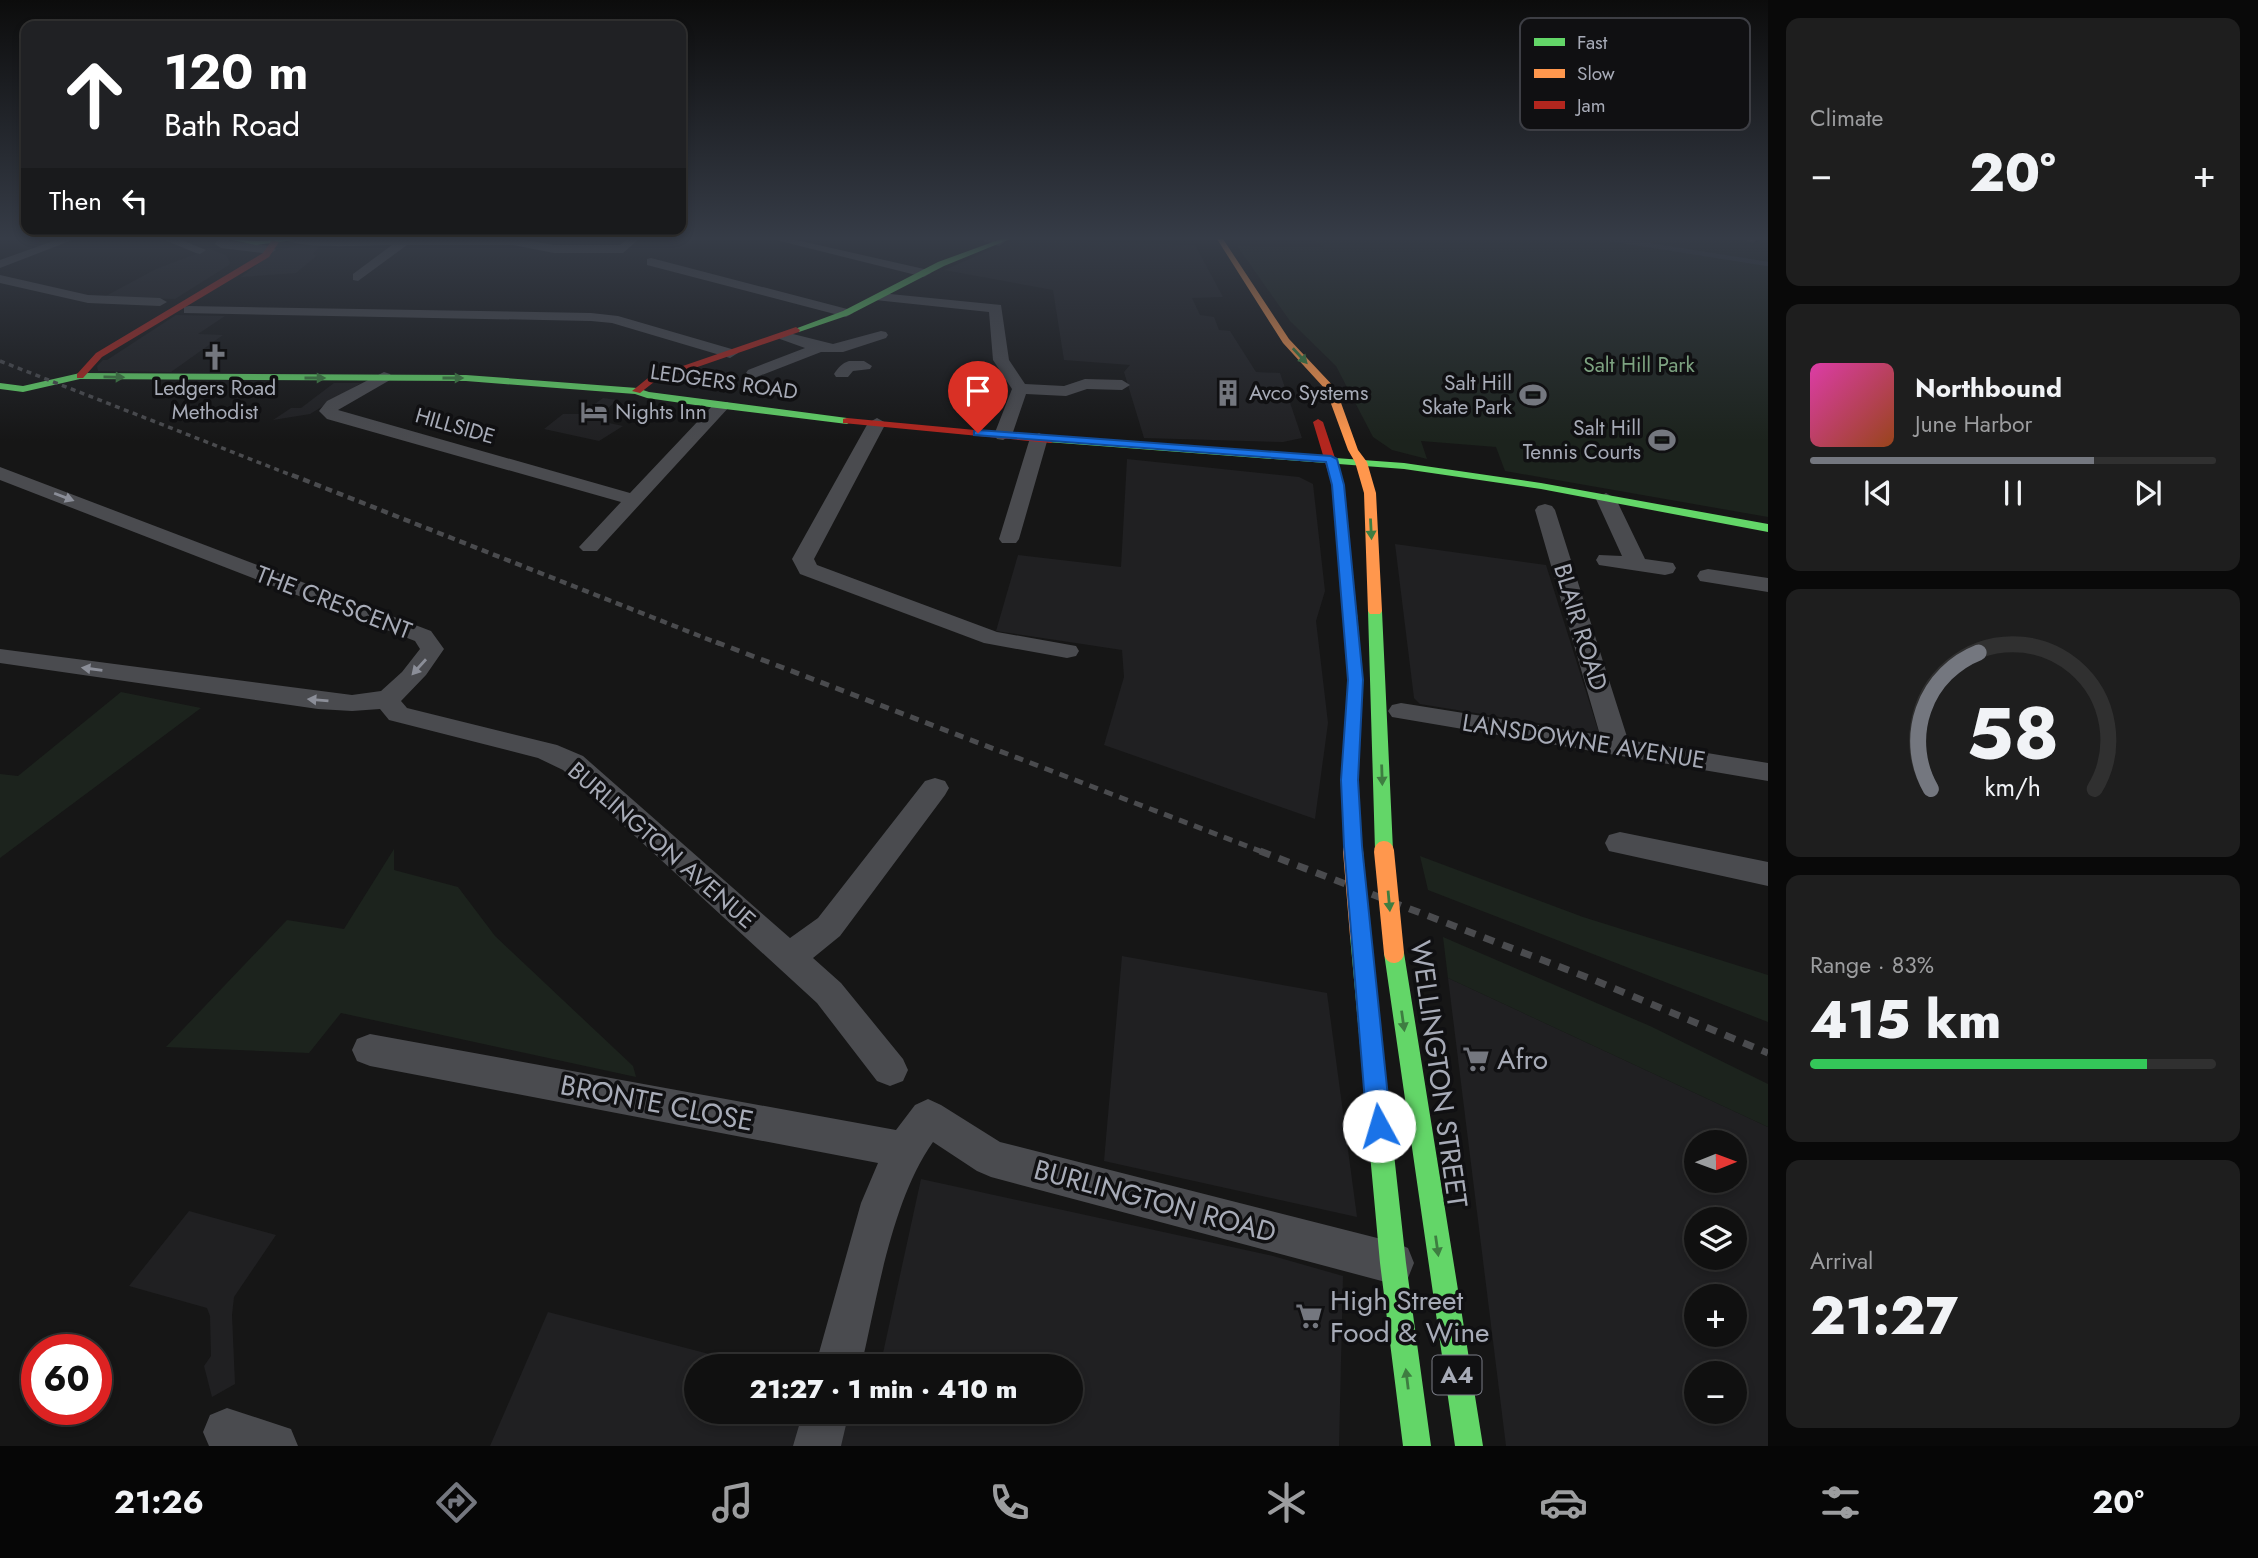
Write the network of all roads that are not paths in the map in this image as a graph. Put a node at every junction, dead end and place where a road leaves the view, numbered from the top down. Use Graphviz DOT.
graph roads {
  1 [pos="177,306"];
  2 [pos="821,306"];
  3 [pos="860,306"];
  4 [pos="997,306"];
  5 [pos="1245,306"];
  6 [pos="1263,306"];
  7 [pos="189,310"];
  8 [pos="846,313"];
  9 [pos="874,332"];
  10 [pos="1260,332"];
  11 [pos="785,336"];
  12 [pos="898,341"];
  13 [pos="821,349"];
  14 [pos="730,353"];
  15 [pos="852,369"];
  16 [pos="754,373"];
  17 [pos="80,376"];
  18 [pos="384,377"];
  19 [pos="1122,385"];
  20 [pos="0,386"];
  21 [pos="23,389"];
  22 [pos="1020,389"];
  23 [pos="637,391"];
  24 [pos="0,401"];
  25 [pos="722,406"];
  26 [pos="1313,411"];
  27 [pos="877,423"];
  28 [pos="1003,435"];
  29 [pos="1039,438"];
  30 [pos="1331,459"];
  31 [pos="1361,462"];
  32 [pos="0,473"];
  33 [pos="1606,499"];
  34 [pos="634,500"];
  35 [pos="1545,510"];
  36 [pos="1768,528"];
  37 [pos="1009,539"];
  38 [pos="590,547"];
  39 [pos="1607,560"];
  40 [pos="1636,563"];
  41 [pos="1665,568"];
  42 [pos="1708,576"];
  43 [pos="1768,585"];
  44 [pos="1067,651"];
  45 [pos="0,656"];
  46 [pos="386,699"];
  47 [pos="1390,709"];
  48 [pos="1616,745"];
  49 [pos="1768,772"];
  50 [pos="935,788"];
  51 [pos="1620,843"];
  52 [pos="1768,874"];
  53 [pos="790,957"];
  54 [pos="370,1050"];
  55 [pos="890,1070"];
  56 [pos="916,1133"];
  57 [pos="1393,1263"];
  58 [pos="841,1354"];
  59 [pos="1412,1421"];
  60 [pos="823,1424"];
  61 [pos="817,1446"];
  62 [pos="1410,1446"];
  63 [pos="1417,1446"];
  64 [pos="1469,1446"];
  1 -- 17 [label="main road"];
  2 -- 8 [label="street"];
  3 -- 8 [label="main road"];
  4 -- 22 [label="street"];
  5 -- 10 [label="main road"];
  6 -- 31 [label="main road, A4, one-way"];
  7 -- 14 [label="street"];
  8 -- 11 [label="main road"];
  9 -- 12 [label="street"];
  9 -- 13 [label="street"];
  11 -- 13 [label="street"];
  11 -- 14 [label="main road"];
  13 -- 15 [label="street"];
  13 -- 16 [label="street"];
  14 -- 23 [label="main road"];
  17 -- 18 [label="main road, LEDGERS ROAD, one-way"];
  17 -- 21 [label="main road, LEDGERS ROAD"];
  18 -- 23 [label="main road, LEDGERS ROAD, one-way"];
  18 -- 34 [label="street, HILLSIDE"];
  19 -- 22 [label="street"];
  20 -- 21 [label="main road"];
  21 -- 24 [label="main road"];
  22 -- 28 [label="street"];
  23 -- 25 [label="main road, LEDGERS ROAD"];
  25 -- 27 [label="main road, LEDGERS ROAD"];
  25 -- 34 [label="street"];
  26 -- 30 [label="main road, A4"];
  27 -- 28 [label="main road, LEDGERS ROAD"];
  27 -- 44 [label="street"];
  28 -- 29 [label="main road, LEDGERS ROAD"];
  29 -- 30 [label="main road, LEDGERS ROAD"];
  29 -- 37 [label="street"];
  30 -- 31 [label="main road, LEDGERS ROAD"];
  30 -- 57 [label="main road, A4, bridge"];
  31 -- 33 [label="main road, LEDGERS ROAD"];
  31 -- 47 [label="main road, A4, one-way"];
  32 -- 46 [label="street, THE CRESCENT, one-way"];
  33 -- 36 [label="main road, LEDGERS ROAD"];
  33 -- 40 [label="street"];
  34 -- 38 [label="street"];
  35 -- 48 [label="street, BLAIR ROAD"];
  39 -- 40 [label="street"];
  40 -- 41 [label="street"];
  42 -- 43 [label="street"];
  46 -- 45 [label="street, one-way"];
  46 -- 53 [label="street, BURLINGTON AVENUE"];
  47 -- 48 [label="street, LANSDOWNE AVENUE"];
  47 -- 64 [label="main road, WELLINGTON STREET / A4, one-way, bridge"];
  48 -- 49 [label="street, LANSDOWNE AVENUE"];
  50 -- 53 [label="street"];
  51 -- 52 [label="street"];
  53 -- 55 [label="street, BURLINGTON AVENUE"];
  54 -- 56 [label="street, BRONTE CLOSE"];
  56 -- 57 [label="street, BURLINGTON ROAD"];
  56 -- 58 [label="street"];
  59 -- 57 [label="main road, A4, one-way"];
  59 -- 62 [label="main road"];
  59 -- 63 [label="main road, A4"];
  60 -- 61 [label="street"];
}
